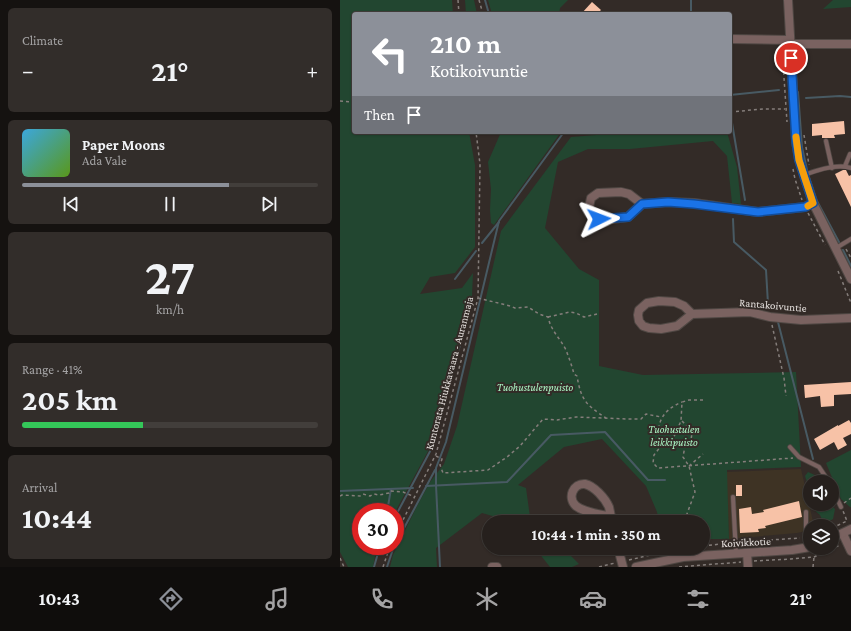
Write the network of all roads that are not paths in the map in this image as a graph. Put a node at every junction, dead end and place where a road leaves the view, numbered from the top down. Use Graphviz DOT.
graph roads {
  1 [pos="788,0"];
  2 [pos="732,39"];
  3 [pos="790,42"];
  4 [pos="851,44"];
  5 [pos="826,141"];
  6 [pos="850,154"];
  7 [pos="845,166"];
  8 [pos="832,168"];
  9 [pos="851,168"];
  10 [pos="807,174"];
  11 [pos="813,203"];
  12 [pos="642,204"];
  13 [pos="851,239"];
  14 [pos="839,246"];
  15 [pos="851,279"];
  16 [pos="692,314"];
  17 [pos="851,318"];
  18 [pos="790,447"];
  19 [pos="824,475"];
  20 [pos="733,497"];
  21 [pos="839,503"];
  22 [pos="841,507"];
  23 [pos="806,512"];
  24 [pos="612,519"];
  25 [pos="806,519"];
  26 [pos="851,529"];
  27 [pos="842,534"];
  28 [pos="839,535"];
  29 [pos="803,548"];
  30 [pos="851,551"];
  31 [pos="736,553"];
  32 [pos="747,553"];
  33 [pos="492,567"];
  34 [pos="497,567"];
  35 [pos="636,567"];
  36 [pos="748,567"];
  1 -- 3 [label="street"];
  2 -- 3 [label="street"];
  3 -- 4 [label="street"];
  3 -- 10 [label="street"];
  5 -- 8 [label="lane"];
  6 -- 7 [label="lane"];
  7 -- 8 [label="lane"];
  7 -- 9 [label="lane"];
  8 -- 10 [label="lane"];
  10 -- 11 [label="street"];
  11 -- 12 [label="street"];
  11 -- 14 [label="street"];
  12 -- 12 [label="street"];
  13 -- 14 [label="lane"];
  14 -- 15 [label="street"];
  16 -- 16 [label="street"];
  16 -- 17 [label="street, Rantakoivuntie"];
  18 -- 19 [label="lane"];
  20 -- 31 [label="lane"];
  21 -- 22 [label="lane"];
  23 -- 25 [label="lane"];
  24 -- 24 [label="street"];
  26 -- 27 [label="street"];
  27 -- 28 [label="street"];
  27 -- 30 [label="street"];
  29 -- 32 [label="street, Koivikkotie"];
  31 -- 32 [label="street, Koivikkotie"];
  31 -- 35 [label="street, Koivikkotie"];
  32 -- 36 [label="street"];
  33 -- 34 [label="street"];
}
